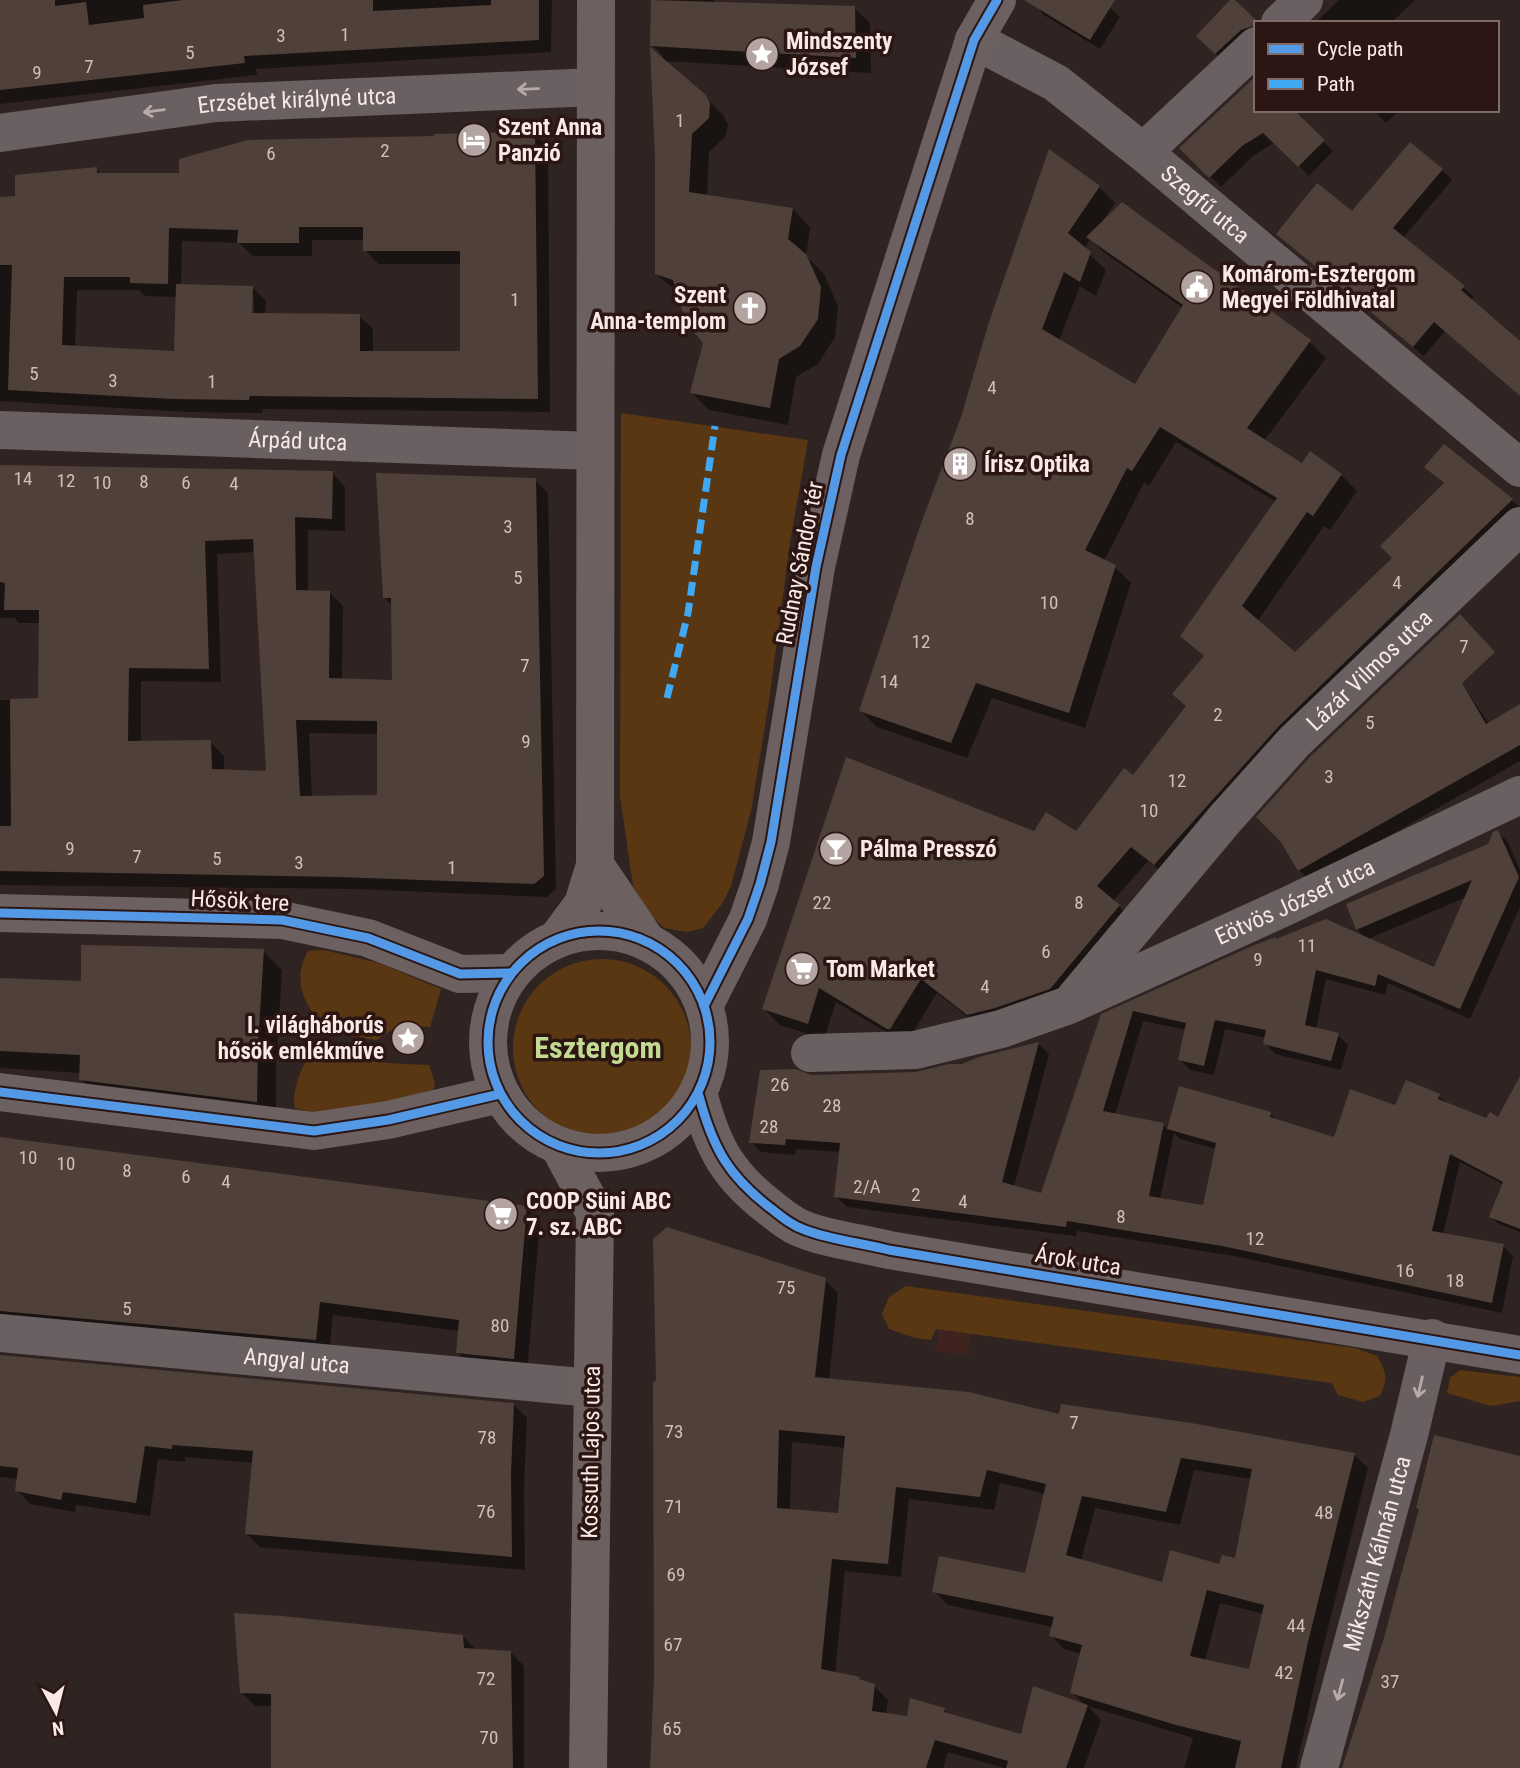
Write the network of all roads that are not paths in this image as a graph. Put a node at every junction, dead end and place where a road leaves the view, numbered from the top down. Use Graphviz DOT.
graph roads {
  1 [pos="596,0"];
  2 [pos="997,0"];
  3 [pos="1304,0"];
  4 [pos="1282,21"];
  5 [pos="974,40"];
  6 [pos="1254,48"];
  7 [pos="596,87"];
  8 [pos="0,133"];
  9 [pos="1143,152"];
  10 [pos="0,430"];
  11 [pos="594,451"];
  12 [pos="1520,468"];
  13 [pos="1520,526"];
  14 [pos="1520,795"];
  15 [pos="595,865"];
  16 [pos="0,913"];
  17 [pos="557,939"];
  18 [pos="733,946"];
  19 [pos="658,949"];
  20 [pos="512,973"];
  21 [pos="1069,1005"];
  22 [pos="704,1006"];
  23 [pos="810,1053"];
  24 [pos="0,1092"];
  25 [pos="500,1094"];
  26 [pos="699,1096"];
  27 [pos="559,1146"];
  28 [pos="634,1147"];
  29 [pos="721,1157"];
  30 [pos="595,1213"];
  31 [pos="0,1333"];
  32 [pos="1432,1339"];
  33 [pos="1520,1355"];
  34 [pos="592,1388"];
  35 [pos="588,1768"];
  36 [pos="1319,1768"];
  1 -- 7 [label="main road"];
  2 -- 5 [label="main road, Rudnay Sándor tér"];
  3 -- 4 [label="street"];
  5 -- 9 [label="street, Szegfű utca"];
  5 -- 18 [label="main road, Rudnay Sándor tér"];
  6 -- 9 [label="street"];
  7 -- 8 [label="street, Erzsébet királyné utca, one-way"];
  7 -- 11 [label="main road"];
  9 -- 12 [label="street, Szegfű utca"];
  10 -- 11 [label="street, Árpád utca"];
  11 -- 15 [label="main road"];
  13 -- 21 [label="street, Lázár Vilmos utca"];
  14 -- 21 [label="street, Eötvös József utca"];
  15 -- 17 [label="main road"];
  15 -- 19 [label="main road"];
  16 -- 20 [label="main road, Hősök tere"];
  17 -- 19 [label="main road"];
  17 -- 20 [label="main road"];
  18 -- 19 [label="main road"];
  18 -- 22 [label="main road, Rudnay Sándor tér"];
  19 -- 22 [label="main road"];
  20 -- 25 [label="main road"];
  21 -- 23 [label="street, Eötvös József utca"];
  22 -- 26 [label="main road"];
  24 -- 25 [label="main road"];
  25 -- 27 [label="main road"];
  26 -- 28 [label="main road"];
  26 -- 29 [label="main road, Árok utca"];
  27 -- 28 [label="main road"];
  27 -- 30 [label="main road, Kossuth Lajos utca"];
  28 -- 29 [label="main road"];
  28 -- 30 [label="main road"];
  29 -- 32 [label="main road, Árok utca"];
  30 -- 34 [label="main road, Kossuth Lajos utca"];
  31 -- 34 [label="street, Angyal utca"];
  32 -- 33 [label="main road, Árok utca"];
  32 -- 36 [label="street, Mikszáth Kálmán utca, one-way"];
  34 -- 35 [label="main road, Kossuth Lajos utca"];
}
